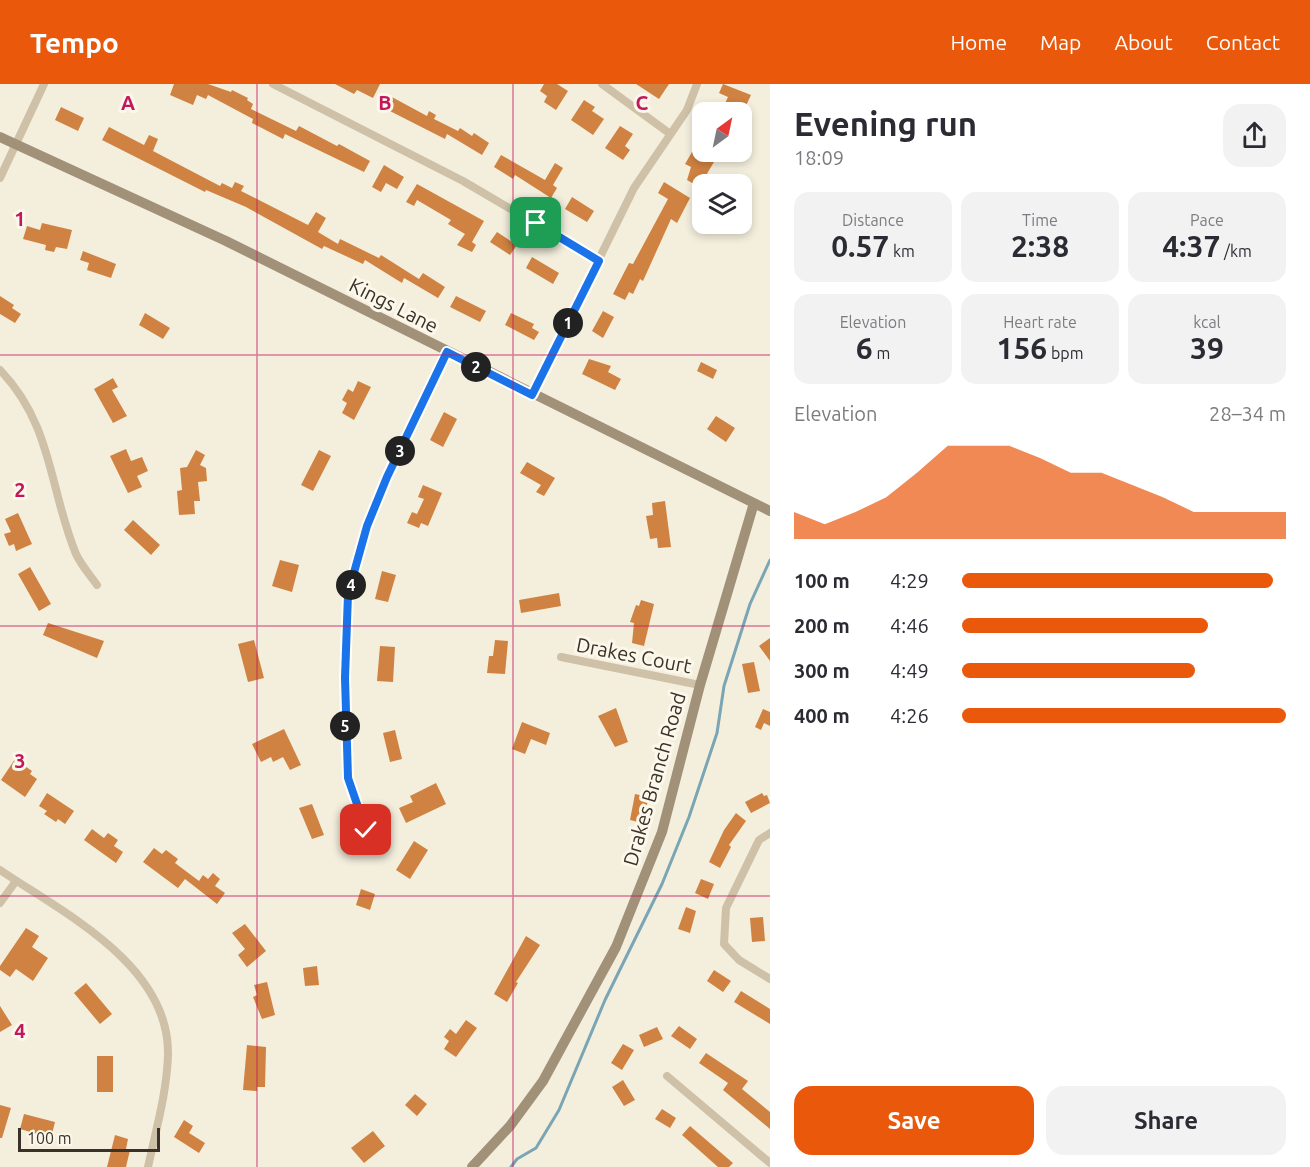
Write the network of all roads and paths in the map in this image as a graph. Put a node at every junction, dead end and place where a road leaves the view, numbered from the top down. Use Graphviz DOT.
graph roads {
  1 [pos="44,84"];
  2 [pos="273,84"];
  3 [pos="602,84"];
  4 [pos="697,84"];
  5 [pos="669,133"];
  6 [pos="0,137"];
  7 [pos="17,145"];
  8 [pos="0,178"];
  9 [pos="599,261"];
  10 [pos="447,352"];
  11 [pos="0,369"];
  12 [pos="532,395"];
  13 [pos="754,503"];
  14 [pos="770,511"];
  15 [pos="97,585"];
  16 [pos="561,657"];
  17 [pos="700,685"];
  18 [pos="366,830"];
  19 [pos="770,833"];
  20 [pos="0,870"];
  21 [pos="16,881"];
  22 [pos="0,903"];
  23 [pos="770,979"];
  24 [pos="667,1076"];
  25 [pos="770,1163"];
  26 [pos="148,1167"];
  27 [pos="471,1167"];
  1 -- 7 [label="street"];
  2 -- 9 [label="street"];
  3 -- 5 [label="street"];
  4 -- 5 [label="street"];
  5 -- 9 [label="street"];
  6 -- 7 [label="street, Kings Lane"];
  7 -- 8 [label="street"];
  7 -- 10 [label="street, Kings Lane"];
  9 -- 12 [label="street"];
  10 -- 12 [label="street, Kings Lane"];
  10 -- 18 [label="street"];
  11 -- 15 [label="street"];
  12 -- 13 [label="street, Kings Lane"];
  13 -- 14 [label="street, Kings Lane"];
  13 -- 17 [label="street, Drakes Branch Road"];
  16 -- 17 [label="street, Drakes Court"];
  17 -- 27 [label="street, Drakes Branch Road"];
  19 -- 23 [label="street"];
  20 -- 21 [label="street"];
  21 -- 22 [label="street"];
  21 -- 26 [label="street"];
  24 -- 25 [label="street"];
}
